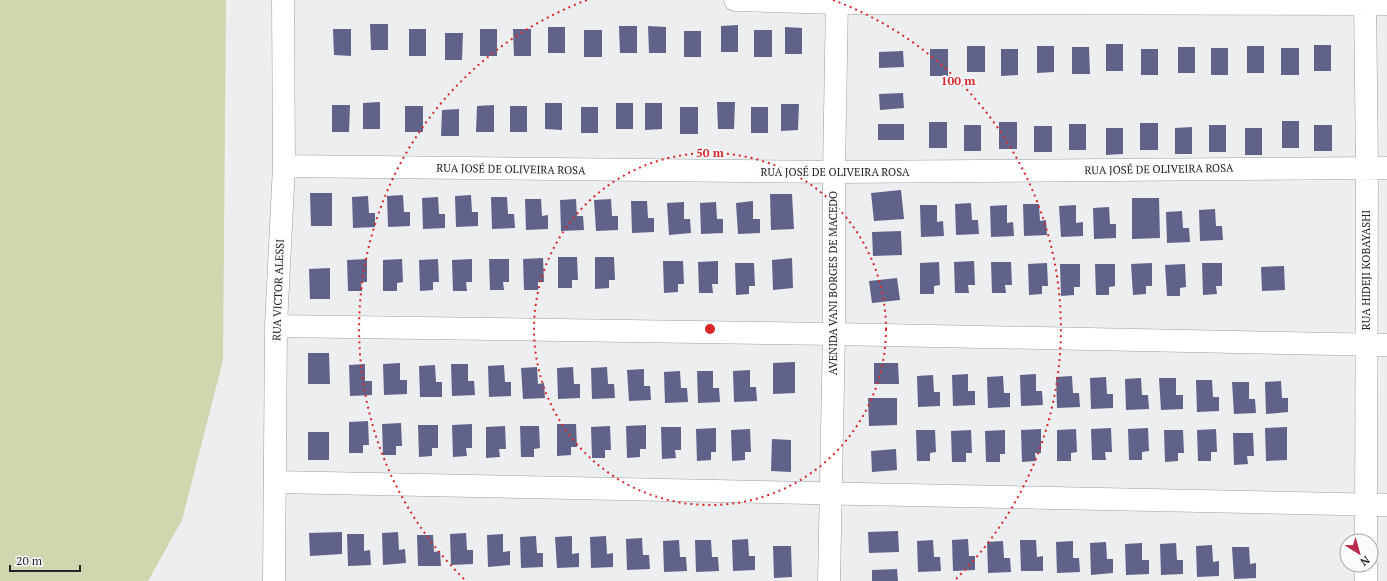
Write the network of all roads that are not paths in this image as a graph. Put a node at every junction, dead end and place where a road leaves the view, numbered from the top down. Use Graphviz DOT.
graph roads {
  1 [pos="283,0"];
  2 [pos="735,0"];
  3 [pos="837,2"];
  4 [pos="1365,2"];
  5 [pos="1387,4"];
  6 [pos="284,166"];
  7 [pos="1377,168"];
  8 [pos="834,172"];
  9 [pos="276,326"];
  10 [pos="834,334"];
  11 [pos="1366,345"];
  12 [pos="1387,345"];
  13 [pos="275,482"];
  14 [pos="830,494"];
  15 [pos="1366,505"];
  16 [pos="1387,505"];
  17 [pos="1366,533"];
  18 [pos="274,581"];
  19 [pos="829,581"];
  1 -- 6 [label="street, RUA VICTOR ALESSI"];
  2 -- 3 [label="street"];
  3 -- 4 [label="street"];
  3 -- 8 [label="street, AVENIDA VANI BORGES DE MACEDO"];
  4 -- 5 [label="street"];
  4 -- 7 [label="street, RUA HIDEJI KOBAYASHI"];
  6 -- 8 [label="street, RUA JOSÉ DE OLIVEIRA ROSA"];
  6 -- 9 [label="street, RUA VICTOR ALESSI"];
  7 -- 8 [label="street, RUA JOSÉ DE OLIVEIRA ROSA"];
  7 -- 11 [label="street, RUA HIDEJI KOBAYASHI"];
  8 -- 10 [label="street, AVENIDA VANI BORGES DE MACEDO"];
  9 -- 10 [label="street"];
  9 -- 13 [label="street, RUA VICTOR ALESSI"];
  10 -- 11 [label="street"];
  10 -- 14 [label="street, AVENIDA VANI BORGES DE MACEDO"];
  11 -- 12 [label="street"];
  11 -- 15 [label="street, RUA HIDEJI KOBAYASHI"];
  13 -- 14 [label="street"];
  13 -- 18 [label="street, RUA VICTOR ALESSI"];
  14 -- 15 [label="street"];
  14 -- 19 [label="street, AVENIDA VANI BORGES DE MACEDO"];
  15 -- 16 [label="street"];
  15 -- 17 [label="street, RUA HIDEJI KOBAYASHI"];
}
